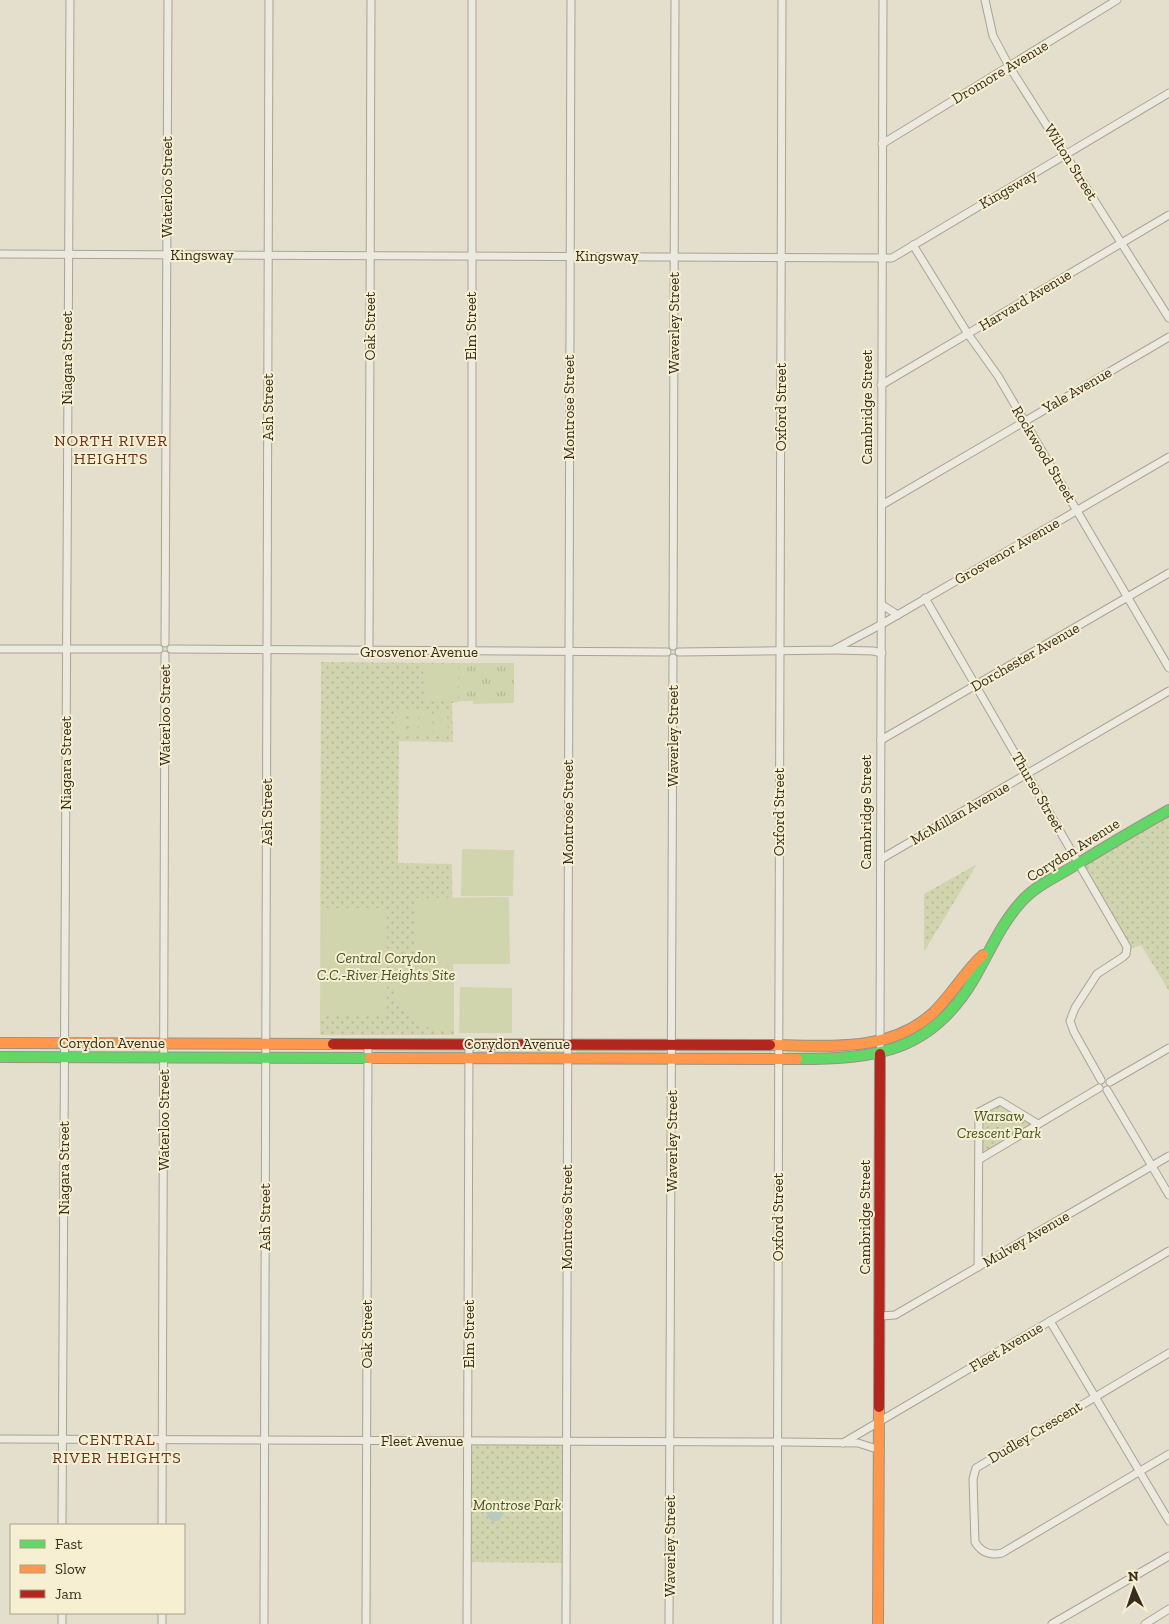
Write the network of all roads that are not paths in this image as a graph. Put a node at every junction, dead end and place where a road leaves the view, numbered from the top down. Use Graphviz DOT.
graph roads {
  1 [pos="70,0"];
  2 [pos="168,0"];
  3 [pos="269,0"];
  4 [pos="371,0"];
  5 [pos="472,0"];
  6 [pos="571,0"];
  7 [pos="675,0"];
  8 [pos="782,0"];
  9 [pos="882,0"];
  10 [pos="985,0"];
  11 [pos="1117,0"];
  12 [pos="1010,66"];
  13 [pos="1169,93"];
  14 [pos="882,144"];
  15 [pos="1067,155"];
  16 [pos="1169,215"];
  17 [pos="1122,243"];
  18 [pos="913,245"];
  19 [pos="0,254"];
  20 [pos="68,254"];
  21 [pos="167,255"];
  22 [pos="268,255"];
  23 [pos="370,256"];
  24 [pos="471,256"];
  25 [pos="570,256"];
  26 [pos="674,256"];
  27 [pos="781,257"];
  28 [pos="882,258"];
  29 [pos="1169,318"];
  30 [pos="968,334"];
  31 [pos="1169,337"];
  32 [pos="882,385"];
  33 [pos="1024,420"];
  34 [pos="1169,457"];
  35 [pos="882,505"];
  36 [pos="1078,510"];
  37 [pos="1169,573"];
  38 [pos="1128,597"];
  39 [pos="925,598"];
  40 [pos="882,605"];
  41 [pos="898,615"];
  42 [pos="882,624"];
  43 [pos="165,643"];
  44 [pos="673,646"];
  45 [pos="0,649"];
  46 [pos="159,649"];
  47 [pos="171,649"];
  48 [pos="66,650"];
  49 [pos="833,650"];
  50 [pos="268,651"];
  51 [pos="369,651"];
  52 [pos="472,652"];
  53 [pos="568,652"];
  54 [pos="667,652"];
  55 [pos="679,652"];
  56 [pos="780,652"];
  57 [pos="882,653"];
  58 [pos="165,655"];
  59 [pos="673,658"];
  60 [pos="1169,668"];
  61 [pos="975,685"];
  62 [pos="1169,692"];
  63 [pos="881,740"];
  64 [pos="1027,774"];
  65 [pos="1169,810"];
  66 [pos="881,859"];
  67 [pos="1079,862"];
  68 [pos="987,952"];
  69 [pos="880,1042"];
  70 [pos="0,1043"];
  71 [pos="64,1043"];
  72 [pos="164,1044"];
  73 [pos="265,1044"];
  74 [pos="368,1044"];
  75 [pos="469,1044"];
  76 [pos="568,1044"];
  77 [pos="672,1045"];
  78 [pos="779,1045"];
  79 [pos="1169,1048"];
  80 [pos="880,1054"];
  81 [pos="0,1057"];
  82 [pos="64,1057"];
  83 [pos="164,1058"];
  84 [pos="266,1058"];
  85 [pos="368,1059"];
  86 [pos="469,1059"];
  87 [pos="568,1059"];
  88 [pos="672,1059"];
  89 [pos="779,1059"];
  90 [pos="1101,1080"];
  91 [pos="1110,1082"];
  92 [pos="1099,1088"];
  93 [pos="1108,1090"];
  94 [pos="1038,1124"];
  95 [pos="1169,1156"];
  96 [pos="980,1159"];
  97 [pos="1152,1166"];
  98 [pos="1169,1195"];
  99 [pos="1169,1251"];
  100 [pos="978,1267"];
  101 [pos="881,1316"];
  102 [pos="1050,1321"];
  103 [pos="1169,1353"];
  104 [pos="1095,1396"];
  105 [pos="880,1420"];
  106 [pos="0,1439"];
  107 [pos="63,1439"];
  108 [pos="163,1440"];
  109 [pos="264,1440"];
  110 [pos="366,1441"];
  111 [pos="468,1441"];
  112 [pos="567,1441"];
  113 [pos="671,1442"];
  114 [pos="777,1442"];
  115 [pos="843,1443"];
  116 [pos="880,1450"];
  117 [pos="1169,1454"];
  118 [pos="1140,1471"];
  119 [pos="1169,1521"];
  120 [pos="62,1524"];
  121 [pos="162,1524"];
  122 [pos="1169,1556"];
  123 [pos="1169,1610"];
  124 [pos="264,1624"];
  125 [pos="366,1624"];
  126 [pos="467,1624"];
  127 [pos="566,1624"];
  128 [pos="669,1624"];
  129 [pos="776,1624"];
  130 [pos="878,1624"];
  131 [pos="1052,1624"];
  132 [pos="1144,1624"];
  1 -- 20 [label="street, Niagara Street"];
  2 -- 21 [label="street, Waterloo Street"];
  3 -- 22 [label="street, Ash Street"];
  4 -- 23 [label="street, Oak Street"];
  5 -- 24 [label="street, Elm Street"];
  6 -- 25 [label="street, Montrose Street"];
  7 -- 26 [label="street, Waverley Street"];
  8 -- 27 [label="street, Oxford Street"];
  9 -- 14 [label="street, Cambridge Street"];
  10 -- 12 [label="street, Wilton Street"];
  11 -- 12 [label="street, Dromore Avenue"];
  12 -- 14 [label="street, Dromore Avenue"];
  12 -- 15 [label="street, Wilton Street"];
  13 -- 15 [label="street, Kingsway"];
  14 -- 28 [label="street, Cambridge Street"];
  15 -- 17 [label="street, Wilton Street"];
  15 -- 18 [label="street, Kingsway"];
  16 -- 17 [label="street, Harvard Avenue"];
  17 -- 29 [label="street, Wilton Street"];
  17 -- 30 [label="street, Harvard Avenue"];
  18 -- 28 [label="street, Kingsway"];
  18 -- 30 [label="street, Rockwood Street"];
  19 -- 20 [label="street, Kingsway"];
  20 -- 21 [label="street, Kingsway"];
  20 -- 48 [label="street, Niagara Street"];
  21 -- 22 [label="street, Kingsway"];
  21 -- 43 [label="street, Waterloo Street"];
  22 -- 23 [label="street, Kingsway"];
  22 -- 50 [label="street, Ash Street"];
  23 -- 24 [label="street, Kingsway"];
  23 -- 51 [label="street, Oak Street"];
  24 -- 25 [label="street, Kingsway"];
  24 -- 52 [label="street, Elm Street"];
  25 -- 26 [label="street, Kingsway"];
  25 -- 53 [label="street, Montrose Street"];
  26 -- 27 [label="street, Kingsway"];
  26 -- 44 [label="street, Waverley Street"];
  27 -- 28 [label="street, Kingsway"];
  27 -- 56 [label="street, Oxford Street"];
  28 -- 32 [label="street, Cambridge Street"];
  30 -- 32 [label="street, Harvard Avenue"];
  30 -- 33 [label="street, Rockwood Street"];
  31 -- 33 [label="street, Yale Avenue"];
  32 -- 35 [label="street, Cambridge Street"];
  33 -- 35 [label="street, Yale Avenue"];
  33 -- 36 [label="street, Rockwood Street"];
  34 -- 36 [label="street, Grosvenor Avenue"];
  35 -- 40 [label="street, Cambridge Street"];
  36 -- 38 [label="street, Rockwood Street"];
  36 -- 39 [label="street, Grosvenor Avenue"];
  37 -- 38 [label="street, Dorchester Avenue"];
  38 -- 60 [label="street, Rockwood Street"];
  38 -- 61 [label="street, Dorchester Avenue"];
  39 -- 41 [label="street, Grosvenor Avenue"];
  39 -- 61 [label="street, Thurso Street"];
  40 -- 41 [label="street"];
  40 -- 42 [label="street, Cambridge Street"];
  41 -- 42 [label="street, Grosvenor Avenue"];
  42 -- 49 [label="street, Grosvenor Avenue"];
  42 -- 57 [label="street, Cambridge Street"];
  43 -- 46 [label="street"];
  43 -- 47 [label="street"];
  44 -- 54 [label="street"];
  44 -- 55 [label="street"];
  45 -- 48 [label="street"];
  46 -- 48 [label="street"];
  46 -- 58 [label="street"];
  47 -- 50 [label="street, Grosvenor Avenue"];
  47 -- 58 [label="street"];
  48 -- 71 [label="street, Niagara Street"];
  49 -- 56 [label="street, Grosvenor Avenue"];
  49 -- 57 [label="street, Grosvenor Avenue"];
  50 -- 51 [label="street, Grosvenor Avenue"];
  50 -- 73 [label="street, Ash Street"];
  51 -- 52 [label="street, Grosvenor Avenue"];
  52 -- 53 [label="street, Grosvenor Avenue"];
  53 -- 54 [label="street, Grosvenor Avenue"];
  53 -- 76 [label="street, Montrose Street"];
  54 -- 59 [label="street"];
  55 -- 56 [label="street, Grosvenor Avenue"];
  55 -- 59 [label="street"];
  56 -- 78 [label="street, Oxford Street"];
  57 -- 63 [label="street, Cambridge Street"];
  58 -- 72 [label="street, Waterloo Street"];
  59 -- 77 [label="street, Waverley Street"];
  61 -- 63 [label="street, Dorchester Avenue"];
  61 -- 64 [label="street, Thurso Street"];
  62 -- 64 [label="street, McMillan Avenue"];
  63 -- 66 [label="street, Cambridge Street"];
  64 -- 66 [label="street, McMillan Avenue"];
  64 -- 67 [label="street, Thurso Street"];
  65 -- 67 [label="main road, Corydon Avenue"];
  66 -- 69 [label="street, Cambridge Street"];
  67 -- 68 [label="main road, Corydon Avenue"];
  67 -- 90 [label="street, Thurso Street"];
  68 -- 69 [label="main road, Corydon Avenue"];
  68 -- 80 [label="main road, Corydon Avenue"];
  69 -- 78 [label="main road, Corydon Avenue"];
  69 -- 80 [label="street, Cambridge Street"];
  70 -- 71 [label="main road, Corydon Avenue"];
  71 -- 72 [label="main road, Corydon Avenue"];
  71 -- 82 [label="street, Niagara Street"];
  72 -- 73 [label="main road, Corydon Avenue"];
  72 -- 83 [label="street, Waterloo Street"];
  73 -- 74 [label="main road, Corydon Avenue"];
  73 -- 84 [label="street, Ash Street"];
  74 -- 75 [label="main road, Corydon Avenue"];
  74 -- 85 [label="street, Oak Street"];
  75 -- 76 [label="main road, Corydon Avenue"];
  75 -- 86 [label="street, Elm Street"];
  76 -- 77 [label="main road, Corydon Avenue"];
  76 -- 87 [label="street, Montrose Street"];
  77 -- 78 [label="main road, Corydon Avenue"];
  77 -- 88 [label="street, Waverley Street"];
  78 -- 89 [label="street, Oxford Street"];
  79 -- 91 [label="street"];
  80 -- 89 [label="main road, Corydon Avenue"];
  80 -- 101 [label="main road, Cambridge Street"];
  81 -- 82 [label="main road, Corydon Avenue"];
  82 -- 83 [label="main road, Corydon Avenue"];
  82 -- 107 [label="street, Niagara Street"];
  83 -- 84 [label="main road, Corydon Avenue"];
  83 -- 108 [label="street, Waterloo Street"];
  84 -- 85 [label="main road, Corydon Avenue"];
  84 -- 109 [label="street, Ash Street"];
  85 -- 86 [label="main road, Corydon Avenue"];
  85 -- 110 [label="street, Oak Street"];
  86 -- 87 [label="main road, Corydon Avenue"];
  86 -- 111 [label="street, Elm Street"];
  87 -- 88 [label="main road, Corydon Avenue"];
  87 -- 112 [label="street, Montrose Street"];
  88 -- 89 [label="main road, Corydon Avenue"];
  88 -- 113 [label="street, Waverley Street"];
  89 -- 114 [label="street, Oxford Street"];
  90 -- 91 [label="street"];
  90 -- 92 [label="street"];
  91 -- 93 [label="street"];
  92 -- 93 [label="street"];
  92 -- 94 [label="street"];
  93 -- 97 [label="street"];
  94 -- 96 [label="street"];
  94 -- 96 [label="street"];
  95 -- 97 [label="street, Mulvey Avenue"];
  96 -- 100 [label="street"];
  97 -- 98 [label="street"];
  97 -- 100 [label="street, Mulvey Avenue"];
  99 -- 102 [label="street, Fleet Avenue"];
  100 -- 101 [label="street, Mulvey Avenue"];
  101 -- 105 [label="main road, Cambridge Street"];
  102 -- 104 [label="street"];
  102 -- 105 [label="street, Fleet Avenue"];
  103 -- 104 [label="street, Dudley Crescent"];
  104 -- 118 [label="street"];
  104 -- 118 [label="street, Dudley Crescent"];
  105 -- 115 [label="street, Fleet Avenue"];
  105 -- 116 [label="main road, Cambridge Street"];
  106 -- 107 [label="street, Fleet Avenue"];
  107 -- 108 [label="street, Fleet Avenue"];
  107 -- 120 [label="street, Niagara Street"];
  108 -- 109 [label="street, Fleet Avenue"];
  108 -- 121 [label="street, Waterloo Street"];
  109 -- 110 [label="street, Fleet Avenue"];
  109 -- 124 [label="street, Ash Street"];
  110 -- 111 [label="street, Fleet Avenue"];
  110 -- 125 [label="street, Oak Street"];
  111 -- 112 [label="street, Fleet Avenue"];
  111 -- 126 [label="street, Elm Street"];
  112 -- 113 [label="street, Fleet Avenue"];
  112 -- 127 [label="street, Montrose Street"];
  113 -- 114 [label="street, Fleet Avenue"];
  113 -- 128 [label="street, Waverley Street"];
  114 -- 115 [label="street, Fleet Avenue"];
  114 -- 129 [label="street, Oxford Street"];
  115 -- 116 [label="street, Fleet Avenue"];
  116 -- 130 [label="main road, Cambridge Street"];
  117 -- 118 [label="street"];
  118 -- 119 [label="street"];
  122 -- 131 [label="street"];
  123 -- 132 [label="street"];
}
